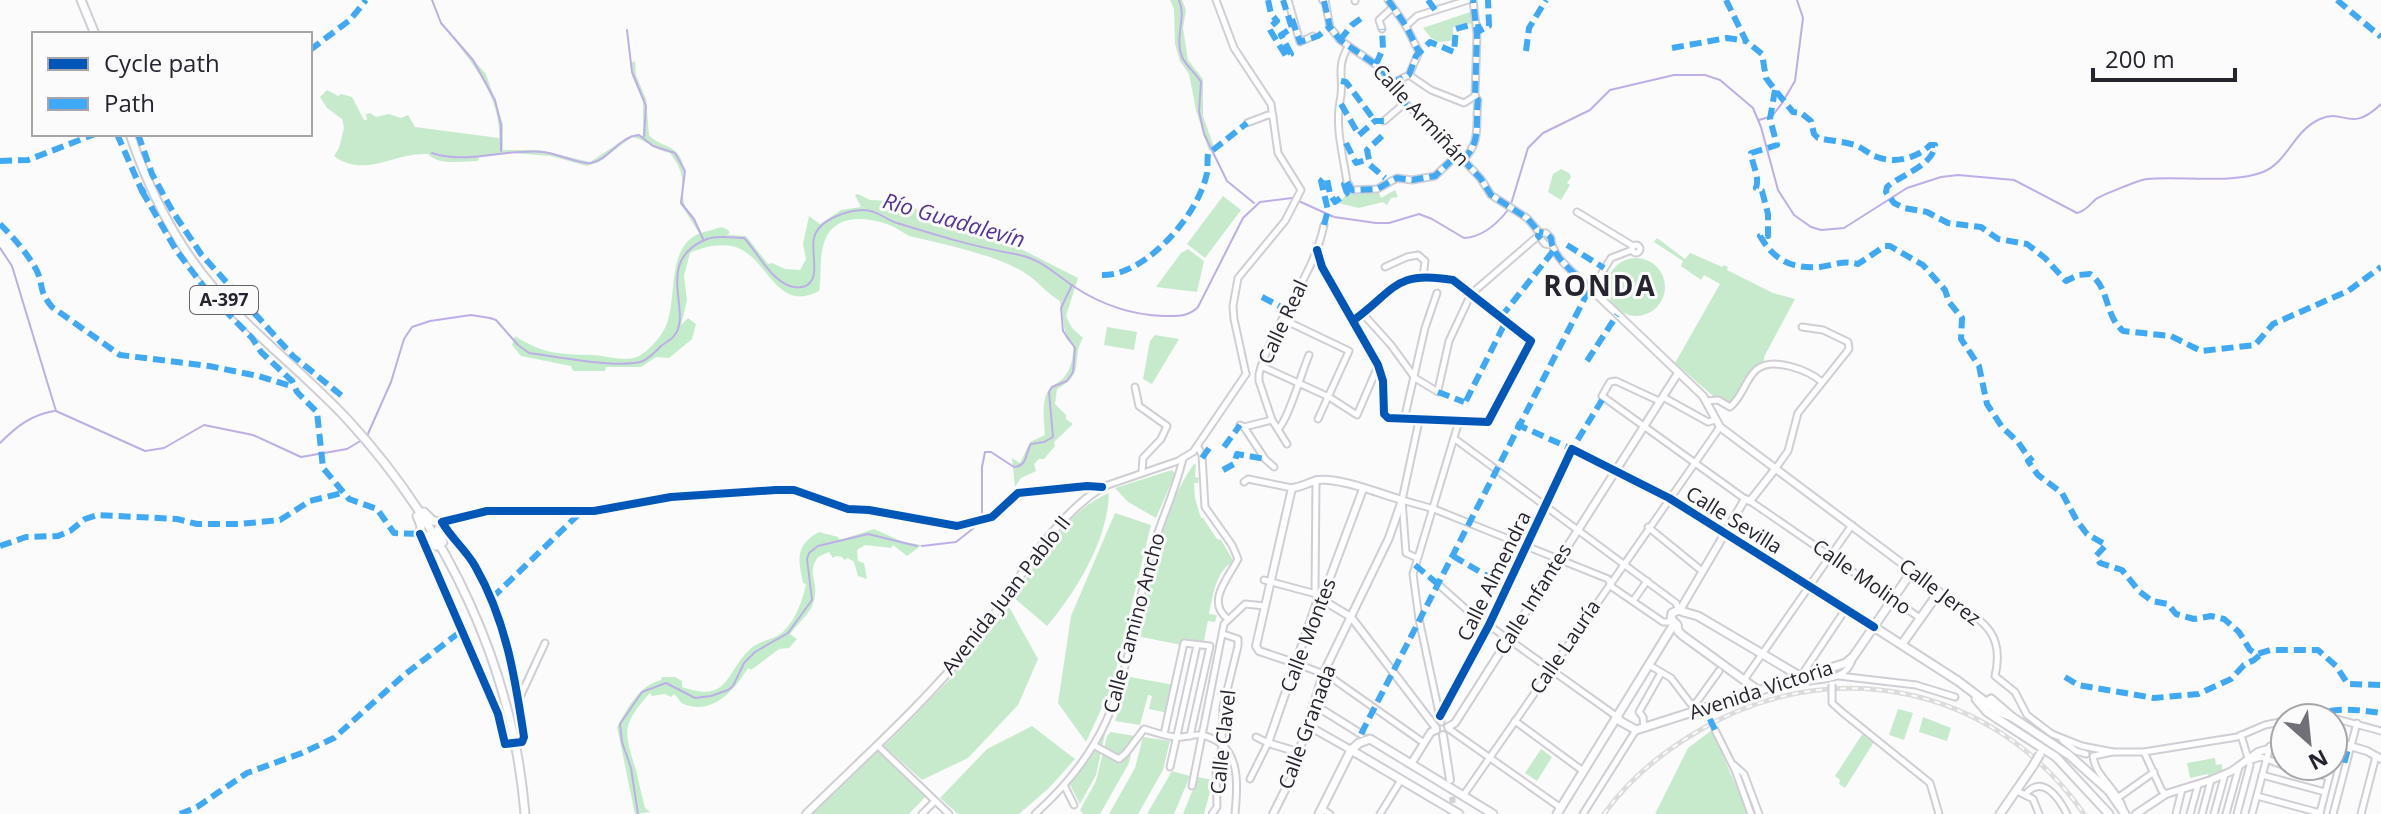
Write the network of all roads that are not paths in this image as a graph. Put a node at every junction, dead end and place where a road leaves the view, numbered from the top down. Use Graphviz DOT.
graph roads {
  1 [pos="81,0"];
  2 [pos="1216,0"];
  3 [pos="1288,0"];
  4 [pos="1324,0"];
  5 [pos="1388,0"];
  6 [pos="1471,0"];
  7 [pos="1456,1"];
  8 [pos="1392,8"];
  9 [pos="1406,26"];
  10 [pos="1382,29"];
  11 [pos="94,32"];
  12 [pos="1313,36"];
  13 [pos="1348,47"];
  14 [pos="1409,75"];
  15 [pos="1392,83"];
  16 [pos="1475,96"];
  17 [pos="1405,103"];
  18 [pos="1273,116"];
  19 [pos="1384,121"];
  20 [pos="1247,123"];
  21 [pos="131,136"];
  22 [pos="1458,154"];
  23 [pos="1463,160"];
  24 [pos="1577,212"];
  25 [pos="1324,225"];
  26 [pos="1539,234"];
  27 [pos="1317,250"];
  28 [pos="1385,267"];
  29 [pos="1423,277"];
  30 [pos="1591,289"];
  31 [pos="1437,293"];
  32 [pos="1471,294"];
  33 [pos="1363,314"];
  34 [pos="1282,319"];
  35 [pos="1354,320"];
  36 [pos="1802,327"];
  37 [pos="1309,355"];
  38 [pos="1378,365"];
  39 [pos="1261,366"];
  40 [pos="1678,373"];
  41 [pos="1246,374"];
  42 [pos="1259,374"];
  43 [pos="1415,378"];
  44 [pos="1297,382"];
  45 [pos="1822,382"];
  46 [pos="1135,387"];
  47 [pos="1329,397"];
  48 [pos="1660,398"];
  49 [pos="1707,401"];
  50 [pos="1318,419"];
  51 [pos="1272,420"];
  52 [pos="1404,420"];
  53 [pos="1419,421"];
  54 [pos="1459,421"];
  55 [pos="1717,423"];
  56 [pos="1643,425"];
  57 [pos="1278,429"];
  58 [pos="1455,439"];
  59 [pos="1287,444"];
  60 [pos="1198,447"];
  61 [pos="1572,449"];
  62 [pos="1183,458"];
  63 [pos="1694,461"];
  64 [pos="1274,467"];
  65 [pos="1776,468"];
  66 [pos="1615,469"];
  67 [pos="1142,472"];
  68 [pos="1318,478"];
  69 [pos="1244,482"];
  70 [pos="1102,487"];
  71 [pos="1292,488"];
  72 [pos="1363,489"];
  73 [pos="1669,498"];
  74 [pos="1402,500"];
  75 [pos="1748,500"];
  76 [pos="415,506"];
  77 [pos="1546,506"];
  78 [pos="1434,509"];
  79 [pos="1400,516"];
  80 [pos="442,522"];
  81 [pos="1852,525"];
  82 [pos="1648,527"];
  83 [pos="1577,529"];
  84 [pos="1724,533"];
  85 [pos="420,534"];
  86 [pos="1527,546"];
  87 [pos="446,555"];
  88 [pos="1831,556"];
  89 [pos="1417,558"];
  90 [pos="1558,558"];
  91 [pos="1623,563"];
  92 [pos="1702,571"];
  93 [pos="1912,571"];
  94 [pos="1268,580"];
  95 [pos="1611,580"];
  96 [pos="1647,581"];
  97 [pos="1439,585"];
  98 [pos="1810,587"];
  99 [pos="1939,592"];
  100 [pos="1317,595"];
  101 [pos="1893,599"];
  102 [pos="1633,601"];
  103 [pos="1265,606"];
  104 [pos="1681,610"];
  105 [pos="1845,610"];
  106 [pos="1351,617"];
  107 [pos="1920,618"];
  108 [pos="1228,619"];
  109 [pos="1674,624"];
  110 [pos="1489,625"];
  111 [pos="1874,627"];
  112 [pos="1223,634"];
  113 [pos="1507,638"];
  114 [pos="545,643"];
  115 [pos="1902,644"];
  116 [pos="1197,645"];
  117 [pos="1764,653"];
  118 [pos="1295,663"];
  119 [pos="1849,663"];
  120 [pos="1649,665"];
  121 [pos="1550,669"];
  122 [pos="1719,671"];
  123 [pos="1661,673"];
  124 [pos="1323,674"];
  125 [pos="1802,677"];
  126 [pos="1744,680"];
  127 [pos="1834,680"];
  128 [pos="1968,688"];
  129 [pos="1759,691"];
  130 [pos="1955,697"];
  131 [pos="519,700"];
  132 [pos="1984,702"];
  133 [pos="1693,703"];
  134 [pos="1208,704"];
  135 [pos="1313,704"];
  136 [pos="1223,707"];
  137 [pos="1706,707"];
  138 [pos="1989,712"];
  139 [pos="1681,715"];
  140 [pos="1616,716"];
  141 [pos="1515,721"];
  142 [pos="2349,721"];
  143 [pos="2357,723"];
  144 [pos="2269,724"];
  145 [pos="1307,725"];
  146 [pos="1442,727"];
  147 [pos="1640,729"];
  148 [pos="1715,730"];
  149 [pos="2381,731"];
  150 [pos="1164,734"];
  151 [pos="1202,735"];
  152 [pos="2241,735"];
  153 [pos="1190,736"];
  154 [pos="1177,737"];
  155 [pos="1256,737"];
  156 [pos="1360,738"];
  157 [pos="2062,739"];
  158 [pos="519,742"];
  159 [pos="1268,743"];
  160 [pos="1424,743"];
  161 [pos="510,744"];
  162 [pos="877,745"];
  163 [pos="2351,745"];
  164 [pos="1095,746"];
  165 [pos="1222,746"];
  166 [pos="2269,746"];
  167 [pos="2269,750"];
  168 [pos="1298,752"];
  169 [pos="2042,752"];
  170 [pos="2144,752"];
  171 [pos="2349,752"];
  172 [pos="1354,753"];
  173 [pos="2094,753"];
  174 [pos="1490,756"];
  175 [pos="2378,757"];
  176 [pos="2250,760"];
  177 [pos="2266,761"];
  178 [pos="1730,762"];
  179 [pos="2269,762"];
  180 [pos="1411,764"];
  181 [pos="2239,766"];
  182 [pos="1170,767"];
  183 [pos="1583,771"];
  184 [pos="2154,772"];
  185 [pos="2225,774"];
  186 [pos="2262,775"];
  187 [pos="1250,779"];
  188 [pos="1402,779"];
  189 [pos="1450,780"];
  190 [pos="2211,780"];
  191 [pos="2328,782"];
  192 [pos="2341,782"];
  193 [pos="2198,785"];
  194 [pos="1192,786"];
  195 [pos="1065,787"];
  196 [pos="2182,789"];
  197 [pos="2325,792"];
  198 [pos="2021,793"];
  199 [pos="2166,794"];
  200 [pos="2257,796"];
  201 [pos="1463,797"];
  202 [pos="2119,797"];
  203 [pos="935,801"];
  204 [pos="1074,805"];
  205 [pos="1320,811"];
  206 [pos="1559,811"];
  207 [pos="525,814"];
  208 [pos="806,814"];
  209 [pos="922,814"];
  210 [pos="949,814"];
  211 [pos="1035,814"];
  212 [pos="1212,814"];
  213 [pos="1235,814"];
  214 [pos="1273,814"];
  215 [pos="1330,814"];
  216 [pos="1380,814"];
  217 [pos="1459,814"];
  218 [pos="1493,814"];
  219 [pos="1583,814"];
  220 [pos="1751,814"];
  221 [pos="1759,814"];
  222 [pos="1939,814"];
  223 [pos="2000,814"];
  224 [pos="2039,814"];
  225 [pos="2067,814"];
  226 [pos="2109,814"];
  227 [pos="2124,814"];
  228 [pos="2136,814"];
  229 [pos="2176,814"];
  230 [pos="2190,814"];
  231 [pos="2202,814"];
  232 [pos="2214,814"];
  233 [pos="2226,814"];
  234 [pos="2237,814"];
  235 [pos="2252,814"];
  236 [pos="2320,814"];
  237 [pos="2333,814"];
  238 [pos="2361,814"];
  1 -- 11 [label="main road"];
  2 -- 18 [label="street"];
  3 -- 12 [label="street"];
  4 -- 13 [label="street, Calle Armiñán"];
  5 -- 8 [label="street"];
  6 -- 7 [label="street"];
  6 -- 16 [label="street"];
  7 -- 9 [label="street"];
  8 -- 9 [label="street"];
  8 -- 10 [label="street"];
  9 -- 14 [label="street"];
  13 -- 15 [label="street, Calle Armiñán"];
  13 -- 22 [label="street"];
  14 -- 15 [label="street"];
  14 -- 16 [label="street"];
  15 -- 17 [label="street, Calle Armiñán"];
  16 -- 23 [label="street"];
  17 -- 19 [label="street"];
  17 -- 22 [label="street, Calle Armiñán"];
  18 -- 20 [label="street"];
  18 -- 41 [label="street"];
  21 -- 76 [label="main road, A-397"];
  22 -- 23 [label="street, Calle Armiñán"];
  23 -- 26 [label="street, Calle Armiñán"];
  24 -- 30 [label="street"];
  25 -- 27 [label="street, Calle Real"];
  26 -- 30 [label="street, Calle Armiñán"];
  26 -- 32 [label="street"];
  27 -- 34 [label="street, Calle Real"];
  27 -- 35 [label="street"];
  28 -- 29 [label="street"];
  29 -- 32 [label="street"];
  29 -- 33 [label="street"];
  30 -- 40 [label="street"];
  31 -- 43 [label="street"];
  32 -- 43 [label="street"];
  32 -- 54 [label="street"];
  33 -- 35 [label="street"];
  33 -- 43 [label="street"];
  34 -- 39 [label="street, Calle Real"];
  34 -- 47 [label="street"];
  35 -- 38 [label="street"];
  36 -- 45 [label="street"];
  37 -- 44 [label="street"];
  38 -- 47 [label="street"];
  38 -- 52 [label="street"];
  39 -- 42 [label="street, Calle Real"];
  39 -- 44 [label="street"];
  40 -- 48 [label="street, Calle Infantes"];
  40 -- 49 [label="street"];
  41 -- 42 [label="street"];
  41 -- 60 [label="street"];
  42 -- 51 [label="street"];
  43 -- 52 [label="street"];
  44 -- 47 [label="street"];
  44 -- 57 [label="street"];
  45 -- 49 [label="street"];
  45 -- 65 [label="street"];
  46 -- 67 [label="street"];
  47 -- 50 [label="street"];
  48 -- 55 [label="street"];
  48 -- 56 [label="street, Calle Infantes"];
  48 -- 56 [label="street, Calle Molino"];
  49 -- 55 [label="street"];
  51 -- 57 [label="street"];
  51 -- 64 [label="street"];
  52 -- 53 [label="street"];
  53 -- 54 [label="street"];
  53 -- 74 [label="street"];
  54 -- 58 [label="street"];
  55 -- 63 [label="street, Calle Lauría"];
  55 -- 65 [label="street, Calle Jerez"];
  56 -- 63 [label="street, Calle Molino"];
  56 -- 66 [label="street, Calle Infantes"];
  57 -- 59 [label="street"];
  58 -- 77 [label="street"];
  58 -- 78 [label="street"];
  60 -- 62 [label="street, Avenida Juan Pablo II"];
  60 -- 108 [label="street"];
  61 -- 66 [label="street, Calle Sevilla"];
  61 -- 77 [label="street, Calle Almendra"];
  62 -- 67 [label="street, Avenida Juan Pablo II"];
  62 -- 164 [label="street, Calle Camino Ancho"];
  63 -- 73 [label="street, Calle Lauría"];
  63 -- 75 [label="street, Calle Molino"];
  65 -- 75 [label="street"];
  65 -- 81 [label="street, Calle Jerez"];
  66 -- 73 [label="street, Calle Sevilla"];
  66 -- 83 [label="street, Calle Infantes"];
  67 -- 70 [label="street, Avenida Juan Pablo II"];
  68 -- 71 [label="street"];
  68 -- 72 [label="street"];
  68 -- 100 [label="street"];
  69 -- 71 [label="street"];
  70 -- 80 [label="street"];
  70 -- 162 [label="street, Avenida Juan Pablo II"];
  71 -- 94 [label="street"];
  72 -- 74 [label="street"];
  72 -- 100 [label="street, Calle Montes"];
  73 -- 82 [label="street, Calle Lauría"];
  73 -- 84 [label="street, Calle Sevilla"];
  74 -- 78 [label="street"];
  74 -- 79 [label="street, Calle Granada"];
  75 -- 84 [label="street"];
  75 -- 88 [label="street, Calle Molino"];
  76 -- 80 [label="main road"];
  76 -- 85 [label="main road"];
  76 -- 87 [label="main road, A-397"];
  77 -- 83 [label="street"];
  77 -- 86 [label="street, Calle Almendra"];
  78 -- 86 [label="street"];
  78 -- 89 [label="street"];
  79 -- 89 [label="street"];
  79 -- 106 [label="street, Calle Granada"];
  80 -- 87 [label="main road"];
  80 -- 131 [label="street"];
  81 -- 88 [label="street"];
  81 -- 93 [label="street, Calle Jerez"];
  82 -- 91 [label="street, Calle Lauría"];
  82 -- 92 [label="street"];
  83 -- 90 [label="street, Calle Infantes"];
  83 -- 91 [label="street"];
  84 -- 92 [label="street"];
  84 -- 98 [label="street, Calle Sevilla"];
  85 -- 87 [label="main road"];
  85 -- 161 [label="street"];
  86 -- 90 [label="street"];
  86 -- 110 [label="street, Calle Almendra"];
  87 -- 207 [label="main road, A-397"];
  88 -- 98 [label="street"];
  88 -- 101 [label="street, Calle Molino"];
  89 -- 146 [label="street"];
  90 -- 95 [label="street"];
  90 -- 113 [label="street, Calle Infantes"];
  91 -- 95 [label="street, Calle Lauría"];
  91 -- 96 [label="street"];
  92 -- 104 [label="street"];
  93 -- 99 [label="main road, Calle Jerez"];
  93 -- 101 [label="main road, Avenida Victoria"];
  94 -- 100 [label="street"];
  94 -- 103 [label="street"];
  95 -- 102 [label="street"];
  95 -- 121 [label="street, Calle Lauría"];
  96 -- 102 [label="street"];
  96 -- 104 [label="street"];
  97 -- 110 [label="street"];
  98 -- 105 [label="street, Calle Sevilla"];
  98 -- 117 [label="street"];
  99 -- 107 [label="main road"];
  99 -- 157 [label="street, Calle Jerez"];
  100 -- 106 [label="street"];
  100 -- 118 [label="street, Calle Montes"];
  101 -- 107 [label="street, Calle Molino"];
  101 -- 111 [label="main road, Avenida Victoria"];
  102 -- 109 [label="street"];
  103 -- 108 [label="street"];
  103 -- 118 [label="street"];
  104 -- 109 [label="main road"];
  104 -- 109 [label="main road"];
  104 -- 117 [label="main road"];
  105 -- 111 [label="street, Calle Sevilla"];
  105 -- 125 [label="street"];
  106 -- 124 [label="street, Calle Granada"];
  106 -- 146 [label="street"];
  107 -- 115 [label="main road"];
  108 -- 112 [label="street"];
  109 -- 120 [label="main road"];
  109 -- 126 [label="main road"];
  110 -- 113 [label="street"];
  110 -- 146 [label="street, Calle Almendra"];
  111 -- 115 [label="main road, Calle Sevilla"];
  111 -- 119 [label="main road, Avenida Victoria"];
  112 -- 134 [label="street"];
  112 -- 136 [label="street, Calle Clavel"];
  113 -- 121 [label="street"];
  113 -- 146 [label="street, Calle Infantes"];
  114 -- 131 [label="street"];
  115 -- 128 [label="main road, Calle Sevilla"];
  116 -- 150 [label="street"];
  116 -- 153 [label="street"];
  116 -- 154 [label="street"];
  117 -- 125 [label="main road"];
  117 -- 126 [label="street"];
  118 -- 124 [label="street"];
  118 -- 159 [label="street, Calle Montes"];
  119 -- 125 [label="main road, Avenida Victoria"];
  119 -- 127 [label="street"];
  120 -- 123 [label="street"];
  120 -- 140 [label="main road"];
  121 -- 140 [label="street"];
  121 -- 141 [label="street, Calle Lauría"];
  122 -- 133 [label="street"];
  123 -- 133 [label="street"];
  123 -- 147 [label="street"];
  124 -- 135 [label="street, Calle Granada"];
  124 -- 160 [label="street"];
  125 -- 127 [label="street"];
  125 -- 129 [label="main road, Avenida Victoria"];
  126 -- 129 [label="main road"];
  127 -- 130 [label="street"];
  127 -- 222 [label="street, bridge"];
  128 -- 132 [label="main road, Calle Sevilla"];
  128 -- 138 [label="main road, Calle Sevilla"];
  129 -- 137 [label="main road, Avenida Victoria"];
  131 -- 158 [label="street"];
  132 -- 138 [label="main road"];
  132 -- 227 [label="main road"];
  133 -- 137 [label="street"];
  133 -- 139 [label="street"];
  134 -- 136 [label="street"];
  134 -- 151 [label="street"];
  135 -- 145 [label="street, Calle Granada"];
  135 -- 156 [label="street"];
  136 -- 165 [label="street, Calle Clavel"];
  137 -- 139 [label="main road, Avenida Victoria"];
  138 -- 169 [label="main road, Calle Sevilla"];
  139 -- 147 [label="main road, Avenida Victoria"];
  140 -- 147 [label="main road"];
  140 -- 183 [label="main road"];
  141 -- 174 [label="street, Calle Lauría"];
  141 -- 183 [label="street"];
  142 -- 143 [label="street"];
  143 -- 149 [label="street"];
  143 -- 163 [label="street"];
  144 -- 152 [label="street, Calle Jerez"];
  145 -- 168 [label="street, Calle Granada"];
  145 -- 172 [label="street"];
  146 -- 160 [label="street, Calle Infantes"];
  146 -- 174 [label="street"];
  146 -- 189 [label="street"];
  147 -- 219 [label="street"];
  148 -- 178 [label="street"];
  150 -- 154 [label="street"];
  150 -- 164 [label="street"];
  151 -- 153 [label="street"];
  151 -- 165 [label="street"];
  151 -- 194 [label="street"];
  152 -- 170 [label="street, Calle Jerez"];
  152 -- 176 [label="street"];
  153 -- 154 [label="street"];
  154 -- 182 [label="street"];
  155 -- 159 [label="street"];
  156 -- 172 [label="main road"];
  156 -- 180 [label="main road"];
  157 -- 173 [label="street, Calle Jerez"];
  157 -- 173 [label="street, Calle Jerez"];
  159 -- 168 [label="street"];
  159 -- 187 [label="street, Calle Montes"];
  160 -- 180 [label="street, Calle Infantes"];
  162 -- 203 [label="street"];
  162 -- 208 [label="street, Avenida Juan Pablo II"];
  163 -- 171 [label="street"];
  163 -- 175 [label="street"];
  164 -- 195 [label="street, Calle Camino Ancho"];
  165 -- 212 [label="street, Calle Clavel"];
  165 -- 213 [label="street"];
  166 -- 176 [label="street"];
  167 -- 177 [label="street"];
  168 -- 214 [label="street, Calle Granada"];
  169 -- 198 [label="main road, bridge"];
  169 -- 226 [label="main road, Calle Sevilla"];
  170 -- 173 [label="street, Calle Jerez"];
  170 -- 184 [label="street"];
  172 -- 188 [label="main road"];
  172 -- 205 [label="main road"];
  173 -- 202 [label="street"];
  174 -- 201 [label="street, Calle Lauría"];
  174 -- 206 [label="street"];
  175 -- 238 [label="street"];
  176 -- 177 [label="street"];
  176 -- 181 [label="street"];
  176 -- 234 [label="street"];
  177 -- 179 [label="street"];
  177 -- 186 [label="street"];
  178 -- 220 [label="street"];
  178 -- 221 [label="street"];
  180 -- 201 [label="main road"];
  181 -- 185 [label="street"];
  181 -- 233 [label="street"];
  183 -- 206 [label="main road"];
  184 -- 199 [label="street"];
  184 -- 202 [label="street"];
  185 -- 190 [label="street"];
  185 -- 232 [label="street"];
  186 -- 197 [label="street"];
  186 -- 200 [label="street"];
  188 -- 216 [label="street"];
  188 -- 217 [label="main road"];
  190 -- 193 [label="street"];
  190 -- 231 [label="street"];
  191 -- 197 [label="street"];
  192 -- 237 [label="street"];
  193 -- 196 [label="street"];
  193 -- 230 [label="street"];
  195 -- 204 [label="street"];
  195 -- 211 [label="street, Calle Camino Ancho"];
  196 -- 199 [label="street"];
  196 -- 229 [label="street"];
  197 -- 236 [label="street"];
  198 -- 223 [label="main road"];
  198 -- 224 [label="street"];
  198 -- 225 [label="street"];
  199 -- 228 [label="street"];
  200 -- 235 [label="street"];
  200 -- 236 [label="street"];
  201 -- 218 [label="main road"];
  202 -- 227 [label="street"];
  203 -- 209 [label="street"];
  203 -- 210 [label="street"];
  205 -- 215 [label="street"];
}
